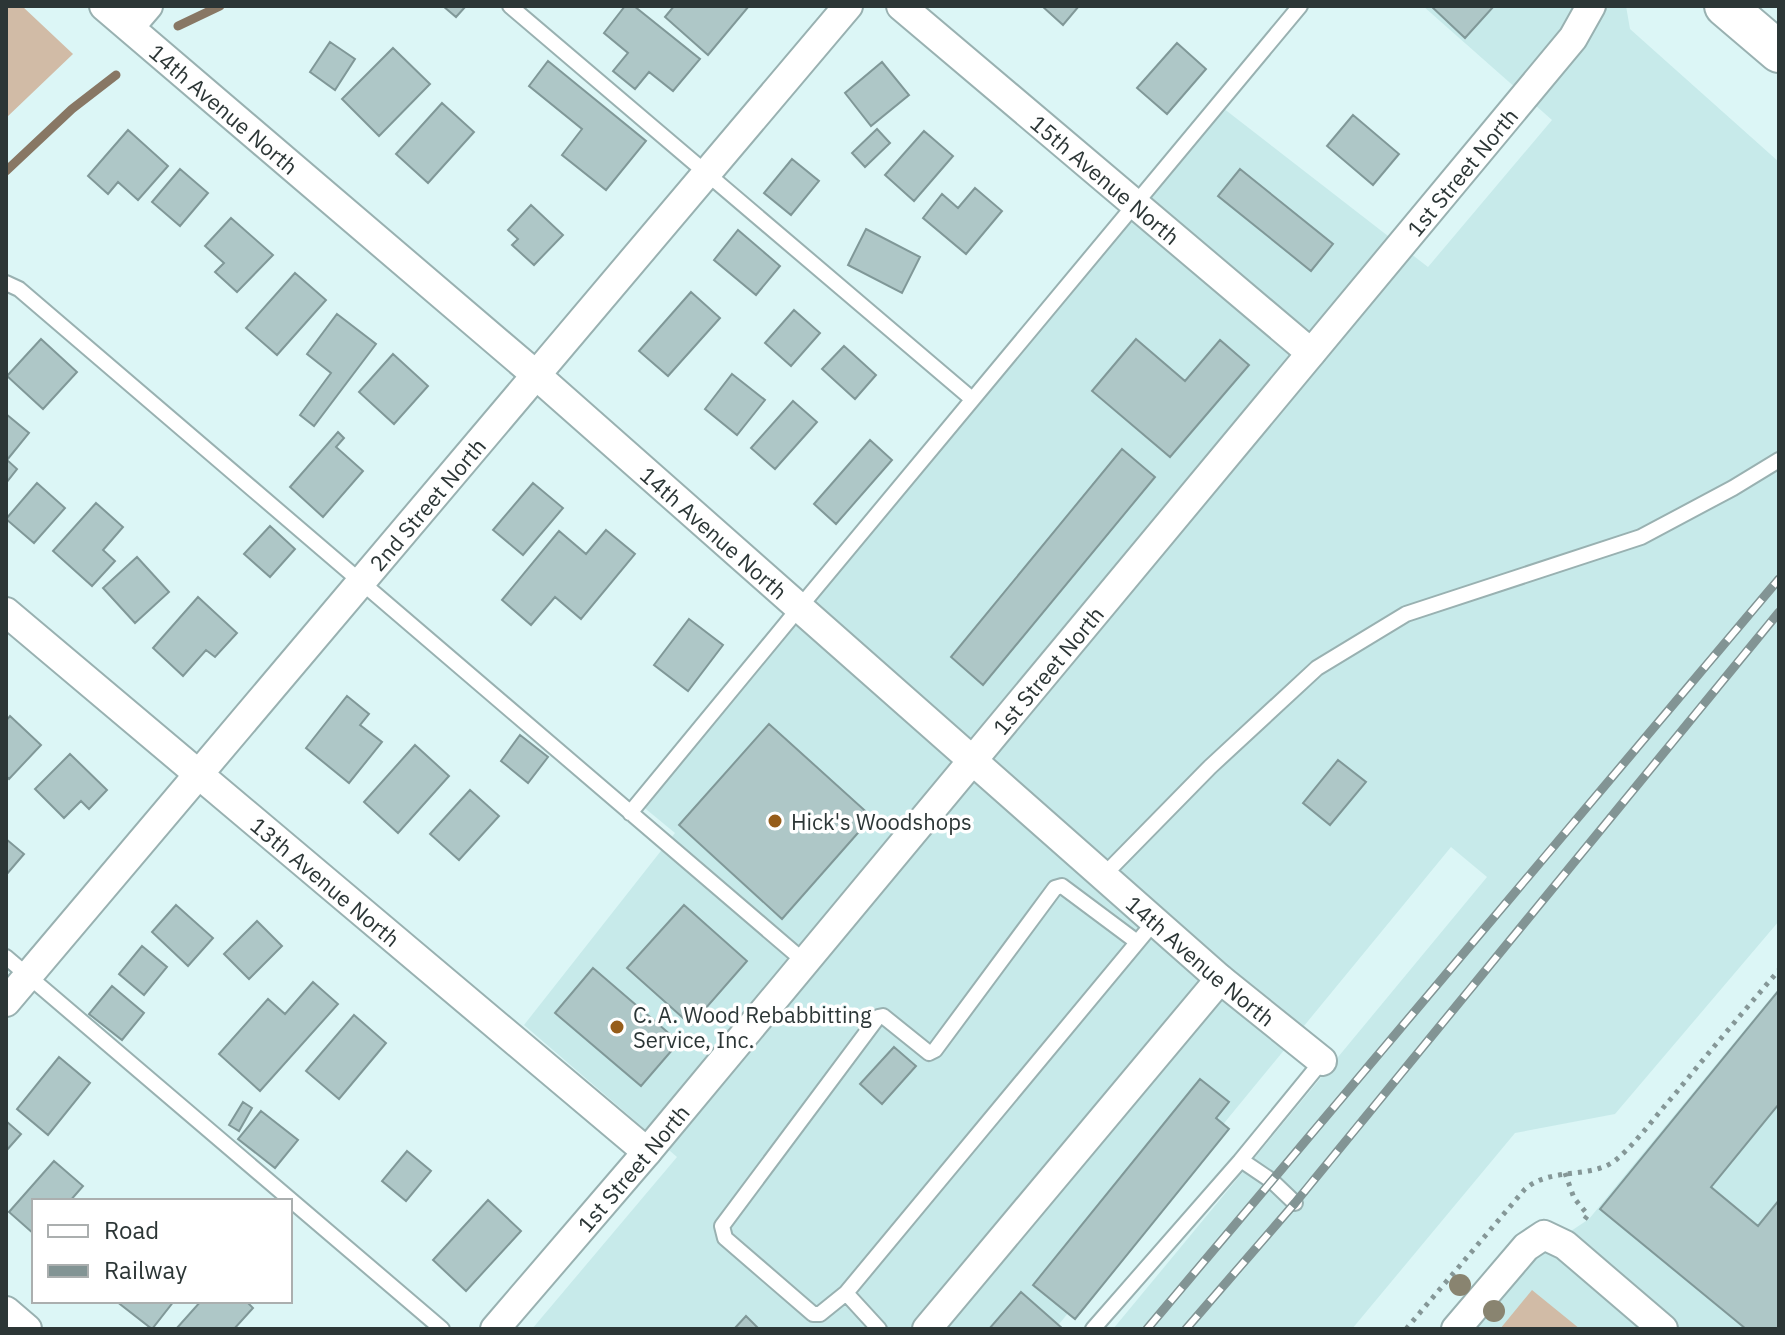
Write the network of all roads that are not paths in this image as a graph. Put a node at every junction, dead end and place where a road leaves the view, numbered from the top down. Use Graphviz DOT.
graph roads {
  1 [pos="104,6"];
  2 [pos="510,6"];
  3 [pos="848,6"];
  4 [pos="901,6"];
  5 [pos="1300,6"];
  6 [pos="1591,6"];
  7 [pos="1725,6"];
  8 [pos="139,17"];
  9 [pos="1779,52"];
  10 [pos="707,173"];
  11 [pos="1135,204"];
  12 [pos="6,283"];
  13 [pos="1311,353"];
  14 [pos="536,375"];
  15 [pos="972,399"];
  16 [pos="1779,460"];
  17 [pos="361,583"];
  18 [pos="799,608"];
  19 [pos="6,612"];
  20 [pos="972,761"];
  21 [pos="199,774"];
  22 [pos="630,813"];
  23 [pos="1103,876"];
  24 [pos="1146,932"];
  25 [pos="6,957"];
  26 [pos="805,962"];
  27 [pos="28,976"];
  28 [pos="1220,979"];
  29 [pos="6,1002"];
  30 [pos="1322,1061"];
  31 [pos="647,1152"];
  32 [pos="1241,1160"];
  33 [pos="290,1199"];
  34 [pos="292,1201"];
  35 [pos="1295,1203"];
  36 [pos="846,1293"];
  37 [pos="6,1311"];
  38 [pos="27,1329"];
  39 [pos="442,1329"];
  40 [pos="495,1329"];
  41 [pos="879,1329"];
  42 [pos="927,1329"];
  43 [pos="1093,1329"];
  44 [pos="1456,1329"];
  45 [pos="1663,1329"];
  1 -- 8 [label="street, 14th Avenue North"];
  2 -- 10 [label="lane"];
  3 -- 10 [label="street, 2nd Street North"];
  4 -- 11 [label="street, 15th Avenue North"];
  5 -- 11 [label="lane"];
  6 -- 13 [label="street, 1st Street North"];
  7 -- 9 [label="main road"];
  8 -- 14 [label="street, 14th Avenue North"];
  10 -- 14 [label="street, 2nd Street North"];
  10 -- 15 [label="lane"];
  11 -- 13 [label="street, 15th Avenue North"];
  11 -- 15 [label="lane"];
  12 -- 17 [label="lane"];
  13 -- 20 [label="street, 1st Street North"];
  14 -- 17 [label="street, 2nd Street North"];
  14 -- 18 [label="street, 14th Avenue North"];
  15 -- 18 [label="lane"];
  16 -- 23 [label="lane"];
  17 -- 21 [label="street, 2nd Street North"];
  17 -- 22 [label="lane"];
  18 -- 20 [label="street, 14th Avenue North"];
  18 -- 22 [label="lane"];
  19 -- 21 [label="street, 13th Avenue North"];
  20 -- 23 [label="street, 14th Avenue North"];
  20 -- 26 [label="street, 1st Street North"];
  21 -- 27 [label="street, 2nd Street North"];
  21 -- 31 [label="street, 13th Avenue North"];
  22 -- 26 [label="lane"];
  23 -- 24 [label="street, 14th Avenue North"];
  24 -- 28 [label="street, 14th Avenue North"];
  24 -- 36 [label="lane"];
  24 -- 36 [label="lane"];
  25 -- 27 [label="lane"];
  26 -- 31 [label="street, 1st Street North"];
  27 -- 29 [label="street, 2nd Street North"];
  27 -- 33 [label="lane"];
  28 -- 30 [label="street, 14th Avenue North"];
  28 -- 42 [label="street"];
  30 -- 32 [label="lane"];
  31 -- 40 [label="street, 1st Street North"];
  32 -- 35 [label="lane"];
  32 -- 43 [label="lane"];
  34 -- 39 [label="lane"];
  36 -- 41 [label="lane"];
  37 -- 38 [label="street"];
  44 -- 45 [label="street"];
}
